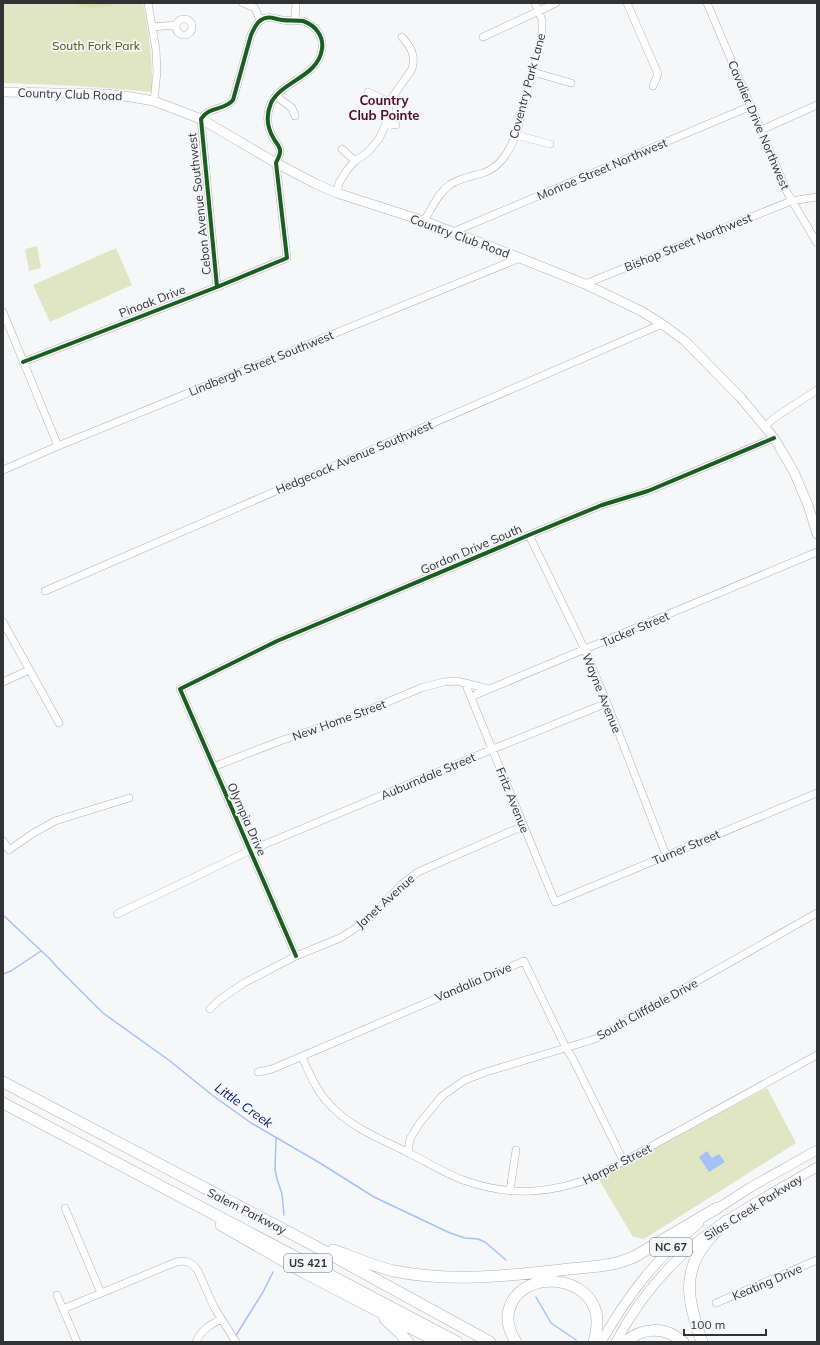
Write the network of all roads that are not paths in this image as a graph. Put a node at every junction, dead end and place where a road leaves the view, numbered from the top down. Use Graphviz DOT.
graph roads {
  1 [pos="148,3"];
  2 [pos="243,3"];
  3 [pos="296,3"];
  4 [pos="535,3"];
  5 [pos="556,3"];
  6 [pos="626,3"];
  7 [pos="707,3"];
  8 [pos="539,11"];
  9 [pos="260,20"];
  10 [pos="295,20"];
  11 [pos="176,25"];
  12 [pos="152,27"];
  13 [pos="402,37"];
  14 [pos="483,37"];
  15 [pos="533,72"];
  16 [pos="571,83"];
  17 [pos="653,86"];
  18 [pos="3,92"];
  19 [pos="368,92"];
  20 [pos="276,96"];
  21 [pos="154,101"];
  22 [pos="389,102"];
  23 [pos="817,105"];
  24 [pos="752,106"];
  25 [pos="295,116"];
  26 [pos="201,119"];
  27 [pos="386,123"];
  28 [pos="396,125"];
  29 [pos="761,130"];
  30 [pos="516,135"];
  31 [pos="550,144"];
  32 [pos="342,149"];
  33 [pos="355,161"];
  34 [pos="276,163"];
  35 [pos="337,193"];
  36 [pos="817,197"];
  37 [pos="791,201"];
  38 [pos="424,222"];
  39 [pos="453,232"];
  40 [pos="817,243"];
  41 [pos="520,258"];
  42 [pos="585,284"];
  43 [pos="217,287"];
  44 [pos="3,312"];
  45 [pos="662,324"];
  46 [pos="23,362"];
  47 [pos="817,390"];
  48 [pos="765,426"];
  49 [pos="774,438"];
  50 [pos="58,446"];
  51 [pos="3,470"];
  52 [pos="817,534"];
  53 [pos="529,535"];
  54 [pos="817,552"];
  55 [pos="45,591"];
  56 [pos="3,622"];
  57 [pos="585,650"];
  58 [pos="29,670"];
  59 [pos="3,682"];
  60 [pos="465,683"];
  61 [pos="492,688"];
  62 [pos="180,689"];
  63 [pos="471,697"];
  64 [pos="607,703"];
  65 [pos="59,723"];
  66 [pos="493,749"];
  67 [pos="213,767"];
  68 [pos="817,793"];
  69 [pos="129,798"];
  70 [pos="524,826"];
  71 [pos="3,841"];
  72 [pos="250,850"];
  73 [pos="666,855"];
  74 [pos="555,902"];
  75 [pos="817,913"];
  76 [pos="117,914"];
  77 [pos="296,956"];
  78 [pos="210,1009"];
  79 [pos="566,1048"];
  80 [pos="817,1055"];
  81 [pos="302,1056"];
  82 [pos="258,1072"];
  83 [pos="3,1082"];
  84 [pos="3,1103"];
  85 [pos="516,1150"];
  86 [pos="817,1150"];
  87 [pos="408,1153"];
  88 [pos="624,1162"];
  89 [pos="817,1167"];
  90 [pos="159,1185"];
  91 [pos="510,1190"];
  92 [pos="65,1208"];
  93 [pos="717,1208"];
  94 [pos="726,1221"];
  95 [pos="313,1245"];
  96 [pos="817,1260"];
  97 [pos="101,1293"];
  98 [pos="57,1295"];
  99 [pos="716,1303"];
  100 [pos="63,1309"];
  101 [pos="372,1309"];
  102 [pos="221,1319"];
  103 [pos="77,1342"];
  104 [pos="196,1342"];
  105 [pos="236,1342"];
  106 [pos="408,1342"];
  107 [pos="438,1342"];
  108 [pos="457,1342"];
  109 [pos="490,1342"];
  110 [pos="516,1342"];
  111 [pos="594,1342"];
  112 [pos="600,1342"];
  113 [pos="616,1342"];
  114 [pos="625,1342"];
  115 [pos="683,1342"];
  116 [pos="702,1342"];
  1 -- 12 [label="street"];
  2 -- 9 [label="street"];
  3 -- 10 [label="street"];
  4 -- 8 [label="street, Coventry Park Lane"];
  5 -- 8 [label="street"];
  6 -- 17 [label="street"];
  7 -- 24 [label="street, Cavalier Drive Northwest"];
  8 -- 14 [label="street"];
  8 -- 15 [label="street, Coventry Park Lane"];
  9 -- 10 [label="street"];
  9 -- 26 [label="street"];
  10 -- 20 [label="street"];
  11 -- 12 [label="street"];
  12 -- 21 [label="street"];
  13 -- 22 [label="street"];
  15 -- 16 [label="street"];
  15 -- 30 [label="street, Coventry Park Lane"];
  18 -- 21 [label="main road, Country Club Road"];
  19 -- 22 [label="street"];
  20 -- 25 [label="street"];
  20 -- 34 [label="street"];
  21 -- 26 [label="main road, Country Club Road"];
  22 -- 27 [label="street"];
  23 -- 29 [label="street"];
  24 -- 29 [label="street, Cavalier Drive Northwest"];
  24 -- 39 [label="street, Monroe Street Northwest"];
  26 -- 34 [label="main road, Country Club Road"];
  26 -- 43 [label="street, Cebon Avenue Southwest"];
  27 -- 28 [label="street"];
  27 -- 33 [label="street"];
  29 -- 37 [label="street, Cavalier Drive Northwest"];
  30 -- 31 [label="street"];
  30 -- 38 [label="street, Coventry Park Lane"];
  32 -- 33 [label="street"];
  33 -- 35 [label="street"];
  34 -- 35 [label="main road, Country Club Road"];
  34 -- 43 [label="street, Pinoak Drive"];
  35 -- 38 [label="main road, Country Club Road"];
  36 -- 37 [label="street, Bishop Street Northwest"];
  37 -- 40 [label="street, Cavalier Drive Northwest"];
  37 -- 42 [label="street, Bishop Street Northwest"];
  38 -- 39 [label="main road, Country Club Road"];
  39 -- 41 [label="main road, Country Club Road"];
  41 -- 42 [label="main road, Country Club Road"];
  41 -- 50 [label="street, Lindbergh Street Southwest"];
  42 -- 45 [label="main road, Country Club Road"];
  43 -- 46 [label="street, Pinoak Drive"];
  44 -- 46 [label="street"];
  45 -- 48 [label="main road, Country Club Road"];
  45 -- 55 [label="street, Hedgecock Avenue Southwest"];
  46 -- 50 [label="street"];
  47 -- 48 [label="street"];
  48 -- 49 [label="main road, Country Club Road"];
  49 -- 52 [label="main road, Country Club Road"];
  49 -- 53 [label="street, Gordon Drive South"];
  50 -- 51 [label="street, Lindbergh Street Southwest"];
  53 -- 57 [label="street, Wayne Avenue"];
  53 -- 62 [label="street, Gordon Drive South"];
  54 -- 57 [label="street, Tucker Street"];
  56 -- 58 [label="street"];
  57 -- 61 [label="street, Tucker Street"];
  57 -- 64 [label="street, Wayne Avenue"];
  58 -- 59 [label="street"];
  58 -- 65 [label="street"];
  60 -- 61 [label="street"];
  60 -- 63 [label="street"];
  60 -- 67 [label="street, New Home Street"];
  61 -- 63 [label="street, Tucker Street"];
  62 -- 67 [label="street, Olympia Drive"];
  63 -- 66 [label="street, Fritz Avenue"];
  64 -- 66 [label="street, Auburndale Street"];
  64 -- 73 [label="street, Wayne Avenue"];
  66 -- 70 [label="street, Fritz Avenue"];
  66 -- 72 [label="street, Auburndale Street"];
  67 -- 72 [label="street, Olympia Drive"];
  68 -- 73 [label="street, Turner Street"];
  69 -- 71 [label="street"];
  70 -- 74 [label="street, Fritz Avenue"];
  70 -- 77 [label="street, Janet Avenue"];
  72 -- 76 [label="street, Auburndale Street"];
  72 -- 77 [label="street, Olympia Drive"];
  73 -- 74 [label="street, Turner Street"];
  75 -- 79 [label="street, South Cliffdale Drive"];
  77 -- 78 [label="street, Janet Avenue"];
  79 -- 81 [label="street, Vandalia Drive"];
  79 -- 87 [label="street, South Cliffdale Drive"];
  79 -- 88 [label="street, Vandalia Drive"];
  80 -- 88 [label="street, Harper Street"];
  81 -- 82 [label="street, Vandalia Drive"];
  81 -- 87 [label="street, Harper Street"];
  83 -- 95 [label="highway, Salem Parkway / US 421"];
  84 -- 90 [label="highway, Salem Parkway / US 421"];
  85 -- 91 [label="street"];
  86 -- 93 [label="main road, Silas Creek Parkway / NC 67"];
  87 -- 91 [label="street, Harper Street"];
  88 -- 91 [label="street, Harper Street"];
  89 -- 94 [label="main road, Silas Creek Parkway / NC 67"];
  90 -- 101 [label="highway"];
  90 -- 108 [label="highway, Salem Parkway / US 421"];
  92 -- 97 [label="street"];
  93 -- 95 [label="highway"];
  93 -- 112 [label="main road, Silas Creek Parkway / NC 67"];
  94 -- 113 [label="main road, Silas Creek Parkway / NC 67"];
  94 -- 116 [label="highway"];
  95 -- 109 [label="highway, Salem Parkway / US 421"];
  96 -- 99 [label="street, Keating Drive"];
  97 -- 100 [label="street"];
  97 -- 102 [label="street"];
  98 -- 100 [label="street"];
  100 -- 103 [label="street"];
  101 -- 106 [label="highway"];
  101 -- 107 [label="highway"];
  102 -- 104 [label="street"];
  102 -- 105 [label="street"];
  110 -- 111 [label="highway"];
  114 -- 115 [label="highway"];
}
